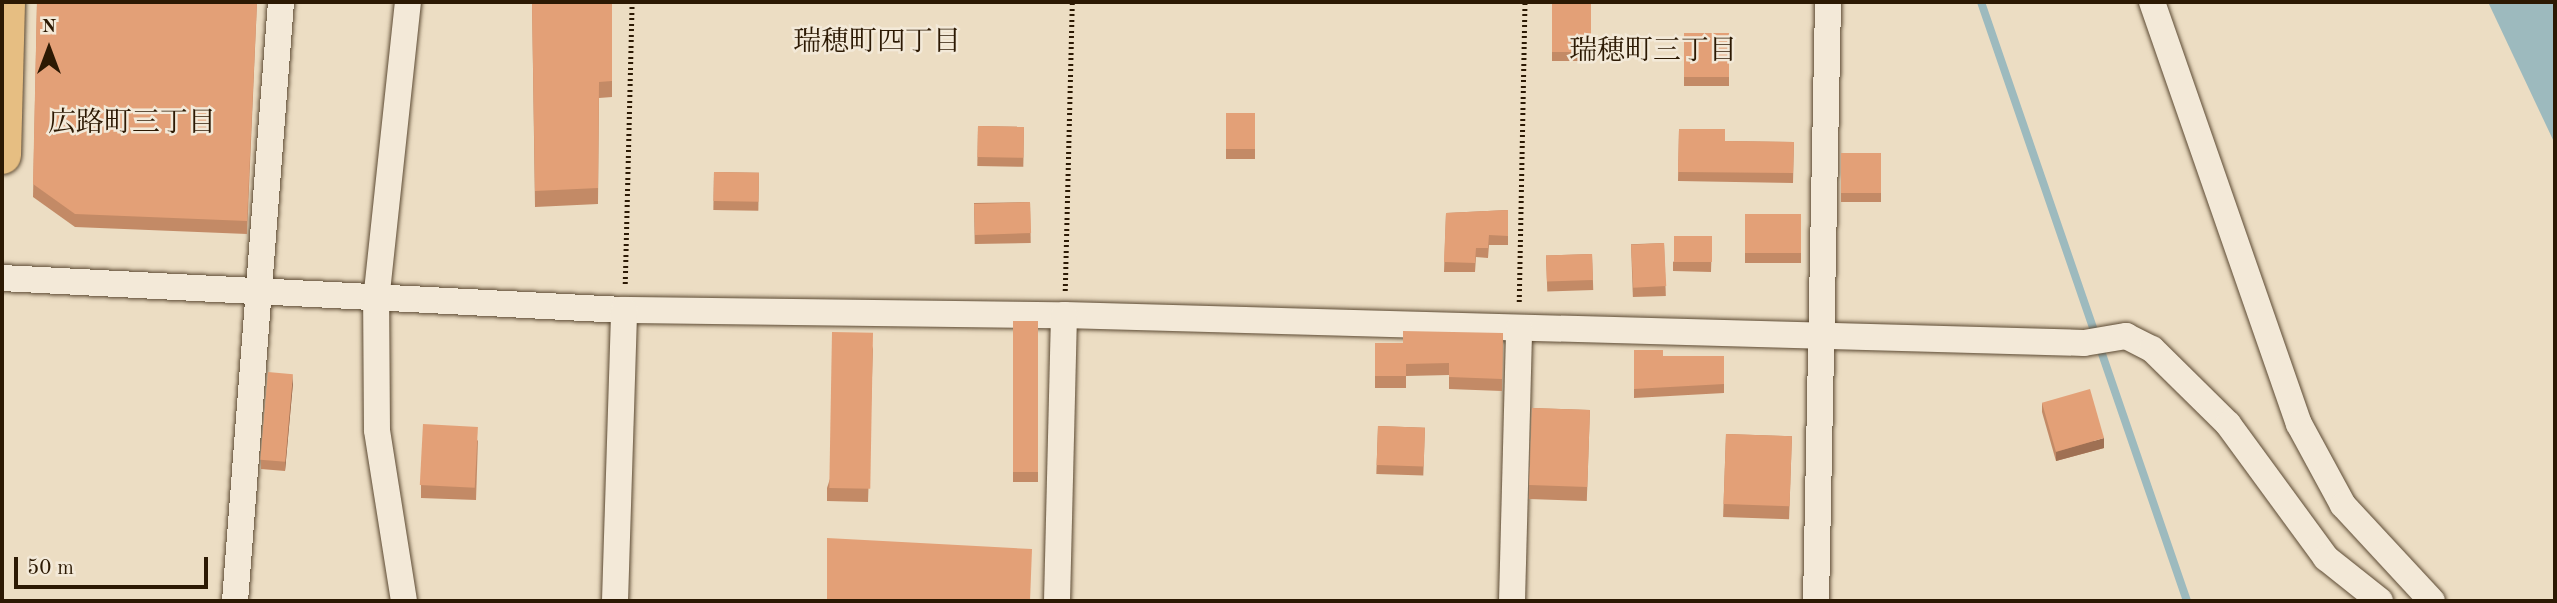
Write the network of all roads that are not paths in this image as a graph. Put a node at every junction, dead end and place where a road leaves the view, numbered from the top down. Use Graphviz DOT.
graph roads {
  1 [pos="6,2"];
  2 [pos="282,2"];
  3 [pos="408,2"];
  4 [pos="1828,2"];
  5 [pos="2152,2"];
  6 [pos="2,155"];
  7 [pos="2,278"];
  8 [pos="260,288"];
  9 [pos="376,301"];
  10 [pos="624,310"];
  11 [pos="1064,315"];
  12 [pos="1519,328"];
  13 [pos="1820,335"];
  14 [pos="236,601"];
  15 [pos="404,601"];
  16 [pos="615,601"];
  17 [pos="1057,601"];
  18 [pos="1512,601"];
  19 [pos="1816,601"];
  20 [pos="2380,601"];
  21 [pos="2432,601"];
  1 -- 6 [label="highway"];
  2 -- 8 [label="street"];
  3 -- 9 [label="street"];
  4 -- 13 [label="street"];
  5 -- 21 [label="street"];
  7 -- 8 [label="street"];
  8 -- 9 [label="street"];
  8 -- 14 [label="street"];
  9 -- 10 [label="street"];
  9 -- 15 [label="street"];
  10 -- 11 [label="street"];
  10 -- 16 [label="street"];
  11 -- 12 [label="street"];
  11 -- 17 [label="street"];
  12 -- 13 [label="street"];
  12 -- 18 [label="street"];
  13 -- 19 [label="street"];
  13 -- 20 [label="street"];
}
